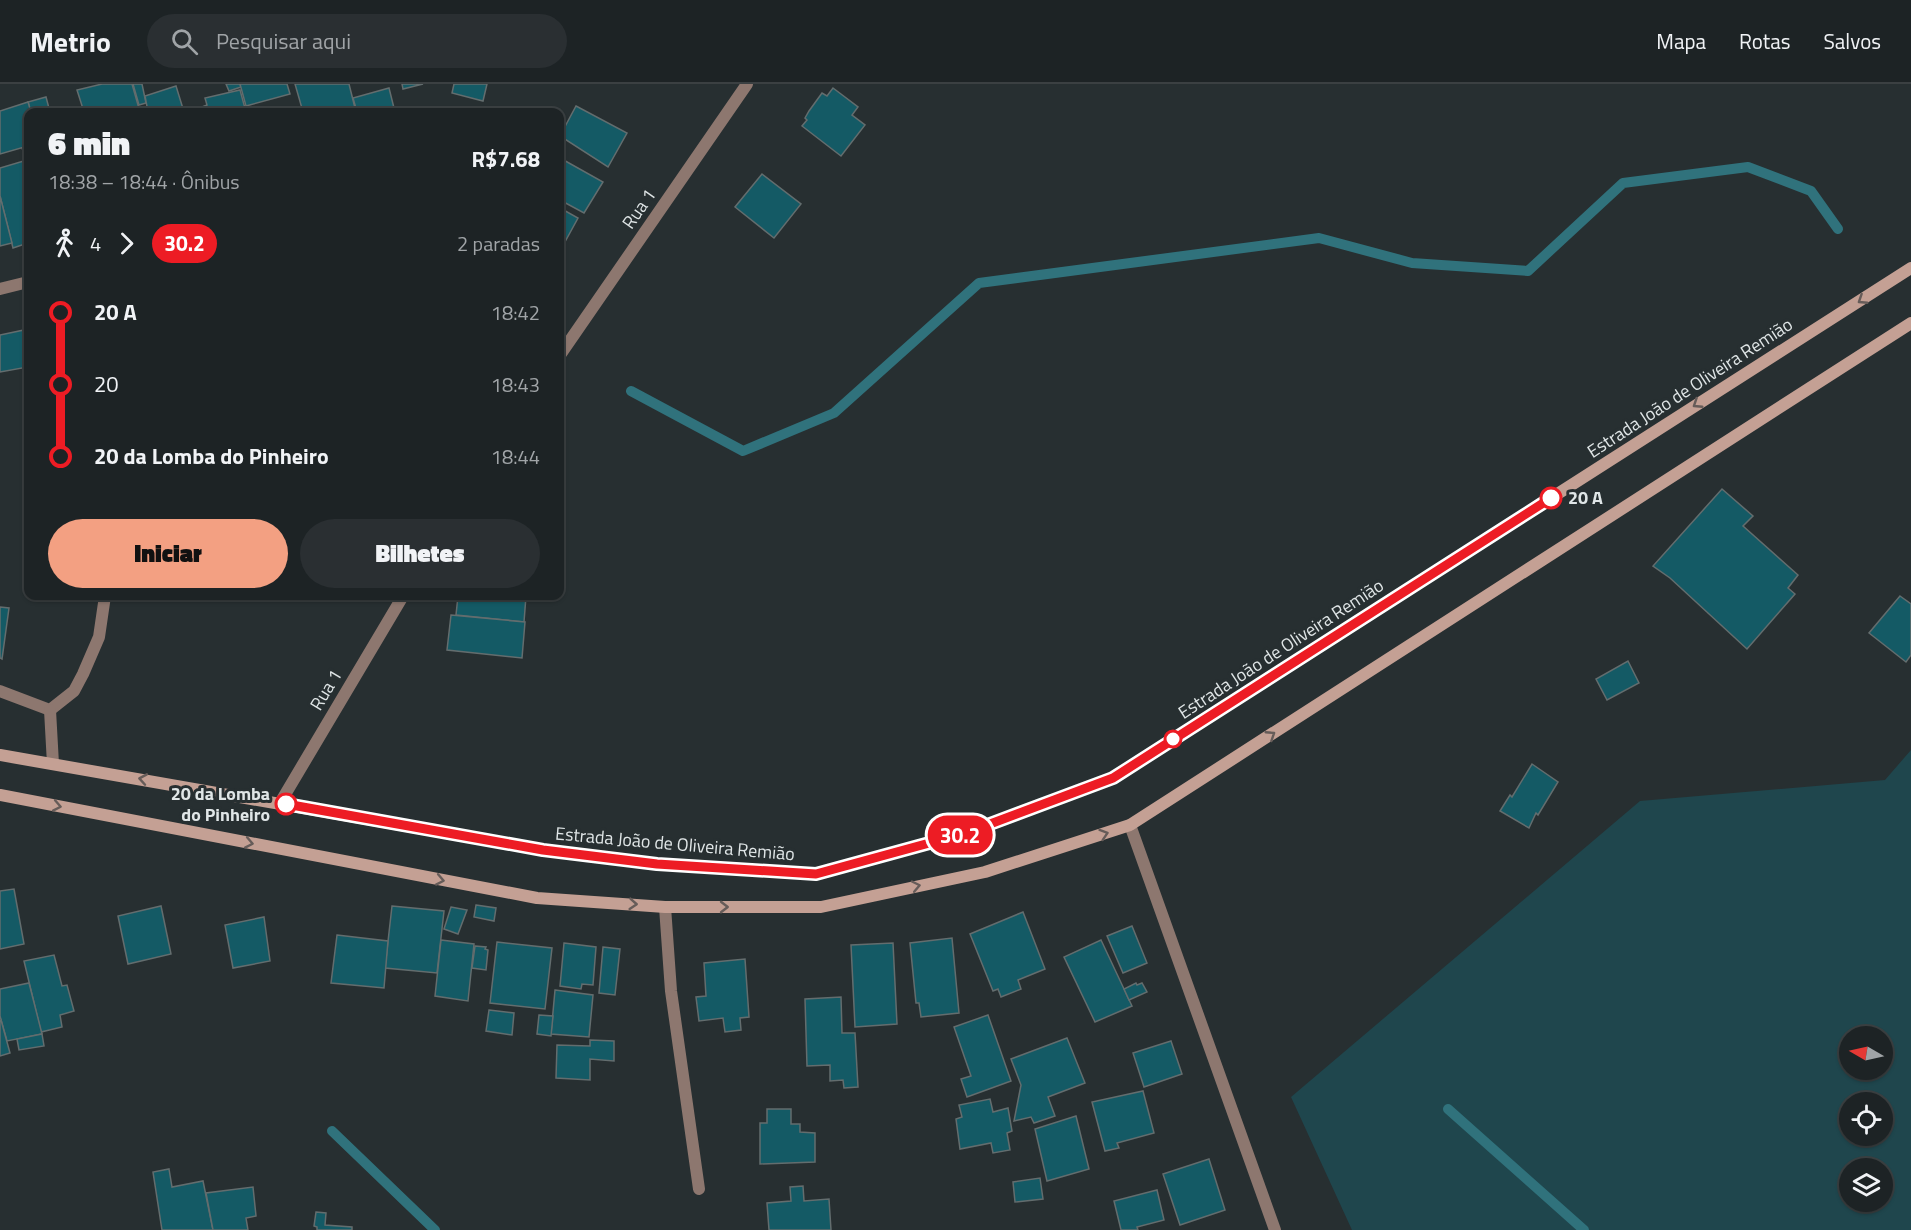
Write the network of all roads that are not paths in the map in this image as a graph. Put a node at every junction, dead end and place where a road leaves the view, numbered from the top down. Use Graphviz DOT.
graph roads {
  1 [pos="747,84"];
  2 [pos="1911,268"];
  3 [pos="24,283"];
  4 [pos="0,289"];
  5 [pos="1911,323"];
  6 [pos="564,349"];
  7 [pos="104,600"];
  8 [pos="401,600"];
  9 [pos="0,691"];
  10 [pos="50,710"];
  11 [pos="0,755"];
  12 [pos="52,764"];
  13 [pos="0,795"];
  14 [pos="280,803"];
  15 [pos="1130,825"];
  16 [pos="665,907"];
  17 [pos="699,1189"];
  18 [pos="1275,1230"];
  1 -- 6 [label="street, Rua 1"];
  2 -- 14 [label="main road, Estrada João de Oliveira Remião, one-way"];
  3 -- 4 [label="street"];
  15 -- 5 [label="main road, one-way"];
  7 -- 10 [label="street"];
  8 -- 14 [label="street, Rua 1"];
  9 -- 10 [label="street"];
  10 -- 12 [label="street"];
  11 -- 12 [label="main road, Estrada João de Oliveira Remião"];
  14 -- 12 [label="main road, Estrada João de Oliveira Remião, one-way"];
  13 -- 16 [label="main road, one-way"];
  16 -- 15 [label="main road, one-way"];
  15 -- 18 [label="street"];
  16 -- 17 [label="street"];
}
